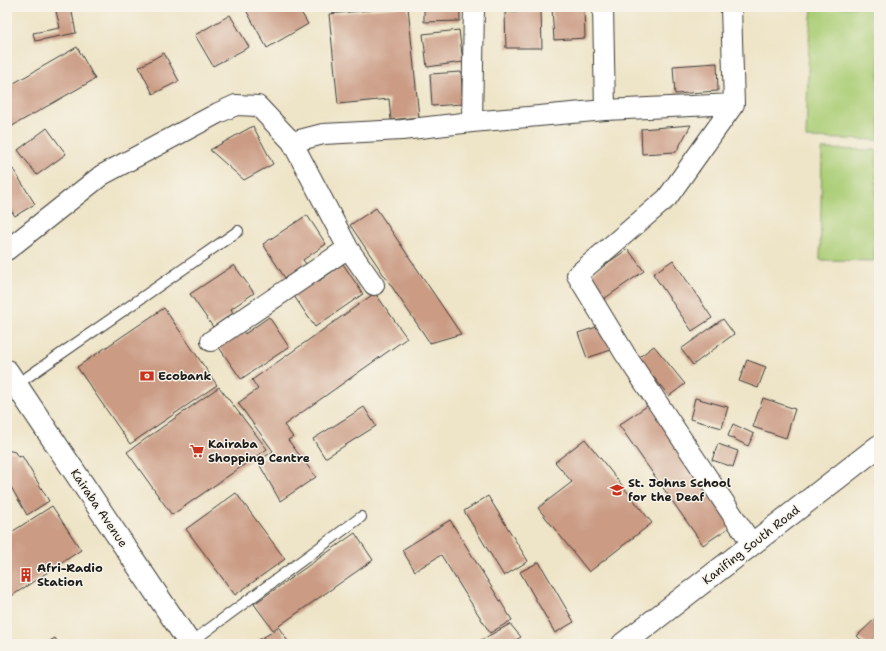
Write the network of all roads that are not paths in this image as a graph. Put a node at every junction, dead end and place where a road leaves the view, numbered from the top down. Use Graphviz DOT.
graph roads {
  1 [pos="474,7"];
  2 [pos="603,7"];
  3 [pos="731,7"];
  4 [pos="734,104"];
  5 [pos="605,110"];
  6 [pos="472,122"];
  7 [pos="292,142"];
  8 [pos="238,231"];
  9 [pos="348,248"];
  10 [pos="7,250"];
  11 [pos="374,285"];
  12 [pos="211,341"];
  13 [pos="11,378"];
  14 [pos="879,446"];
  15 [pos="361,517"];
  16 [pos="752,544"];
  17 [pos="190,643"];
  18 [pos="623,644"];
  1 -- 6 [label="street"];
  2 -- 5 [label="street"];
  3 -- 4 [label="street"];
  4 -- 5 [label="street"];
  4 -- 16 [label="street"];
  5 -- 6 [label="street"];
  6 -- 7 [label="street"];
  7 -- 9 [label="street"];
  7 -- 10 [label="street"];
  8 -- 13 [label="lane"];
  9 -- 11 [label="street"];
  9 -- 12 [label="street"];
  13 -- 17 [label="street, Kairaba Avenue"];
  14 -- 16 [label="street, Kanifing South Road"];
  15 -- 17 [label="lane"];
  16 -- 18 [label="street, Kanifing South Road"];
}
